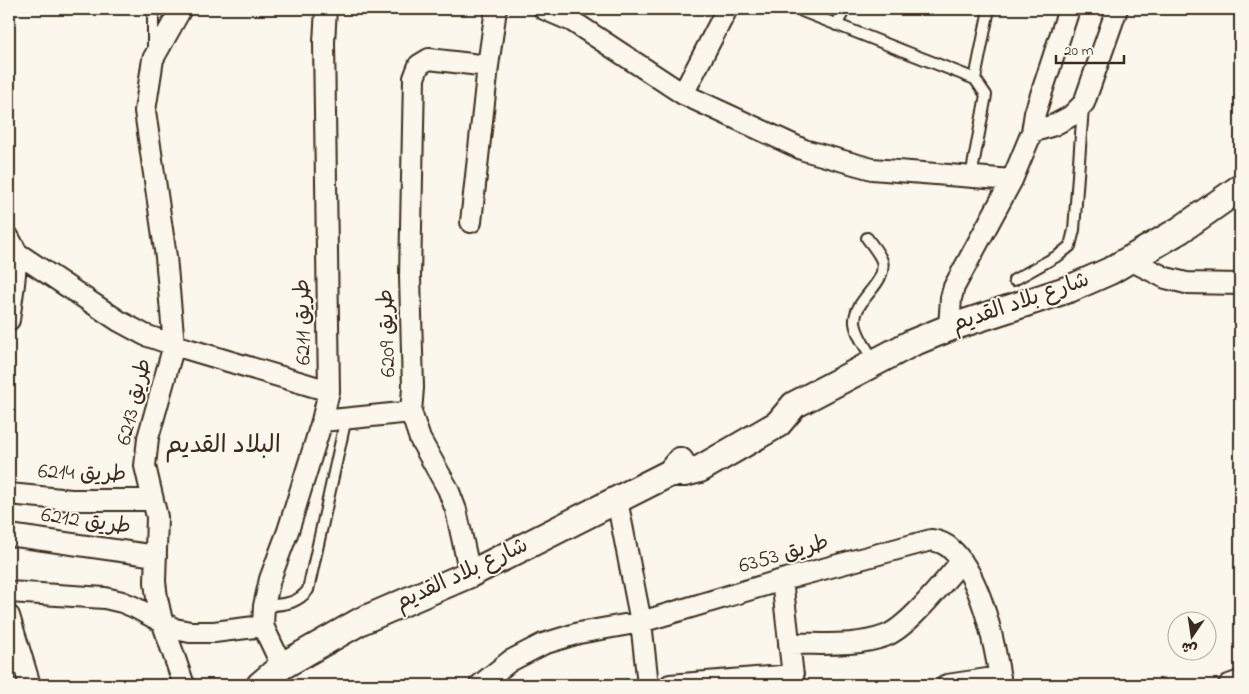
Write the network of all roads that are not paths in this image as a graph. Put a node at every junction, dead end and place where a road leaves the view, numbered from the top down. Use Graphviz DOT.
graph roads {
  1 [pos="153,9"];
  2 [pos="181,9"];
  3 [pos="326,9"];
  4 [pos="496,9"];
  5 [pos="544,9"];
  6 [pos="727,9"];
  7 [pos="845,9"];
  8 [pos="989,9"];
  9 [pos="1069,9"];
  10 [pos="1117,9"];
  11 [pos="802,12"];
  12 [pos="836,25"];
  13 [pos="153,60"];
  14 [pos="488,66"];
  15 [pos="975,79"];
  16 [pos="683,94"];
  17 [pos="1084,103"];
  18 [pos="1032,132"];
  19 [pos="971,177"];
  20 [pos="1012,180"];
  21 [pos="1240,188"];
  22 [pos="471,222"];
  23 [pos="867,238"];
  24 [pos="13,245"];
  25 [pos="1130,260"];
  26 [pos="1014,280"];
  27 [pos="1240,284"];
  28 [pos="9,320"];
  29 [pos="949,328"];
  30 [pos="174,345"];
  31 [pos="875,362"];
  32 [pos="329,391"];
  33 [pos="411,412"];
  34 [pos="346,418"];
  35 [pos="322,421"];
  36 [pos="9,494"];
  37 [pos="153,500"];
  38 [pos="617,500"];
  39 [pos="9,534"];
  40 [pos="156,556"];
  41 [pos="962,562"];
  42 [pos="470,574"];
  43 [pos="782,580"];
  44 [pos="9,592"];
  45 [pos="9,616"];
  46 [pos="263,616"];
  47 [pos="162,621"];
  48 [pos="641,622"];
  49 [pos="789,644"];
  50 [pos="282,666"];
  51 [pos="793,680"];
  52 [pos="1000,681"];
  53 [pos="1240,681"];
  54 [pos="30,685"];
  55 [pos="184,685"];
  56 [pos="260,685"];
  57 [pos="480,685"];
  58 [pos="648,685"];
  59 [pos="670,685"];
  60 [pos="947,685"];
  61 [pos="1229,685"];
  1 -- 13 [label="lane"];
  2 -- 13 [label="street"];
  3 -- 32 [label="street, طريق 6211"];
  4 -- 14 [label="street"];
  5 -- 16 [label="street"];
  6 -- 16 [label="street"];
  7 -- 12 [label="lane"];
  8 -- 15 [label="lane"];
  9 -- 18 [label="street"];
  10 -- 17 [label="street"];
  11 -- 12 [label="lane"];
  12 -- 15 [label="lane"];
  13 -- 30 [label="street"];
  14 -- 22 [label="street"];
  14 -- 33 [label="street, طريق 6209"];
  15 -- 19 [label="lane"];
  16 -- 19 [label="street"];
  17 -- 18 [label="street"];
  17 -- 26 [label="lane"];
  18 -- 20 [label="street"];
  19 -- 20 [label="street"];
  20 -- 29 [label="street"];
  21 -- 25 [label="street, شارع بلاد القديم"];
  23 -- 31 [label="lane"];
  24 -- 28 [label="street"];
  24 -- 30 [label="street"];
  25 -- 27 [label="street"];
  25 -- 29 [label="street, شارع بلاد القديم"];
  29 -- 31 [label="street, شارع بلاد القديم"];
  30 -- 32 [label="street, طريق 6213"];
  30 -- 37 [label="street, طريق 6213"];
  31 -- 38 [label="street, شارع بلاد القديم"];
  32 -- 35 [label="street, طريق 6211"];
  33 -- 34 [label="street"];
  33 -- 42 [label="street, طريق 6209"];
  34 -- 35 [label="street"];
  34 -- 46 [label="lane"];
  35 -- 46 [label="street, طريق 6211"];
  36 -- 37 [label="street, طريق 6214"];
  37 -- 40 [label="street, طريق 6213"];
  38 -- 42 [label="street, شارع بلاد القديم"];
  38 -- 48 [label="street"];
  39 -- 40 [label="street, طريق 6212"];
  40 -- 47 [label="street, طريق 6213"];
  41 -- 43 [label="street, طريق 6353"];
  41 -- 49 [label="street"];
  41 -- 52 [label="street"];
  42 -- 50 [label="street, شارع بلاد القديم"];
  43 -- 48 [label="street, طريق 6353"];
  43 -- 49 [label="street"];
  44 -- 47 [label="street"];
  45 -- 54 [label="street"];
  46 -- 47 [label="street"];
  46 -- 50 [label="street"];
  47 -- 55 [label="street, طريق 6213"];
  48 -- 57 [label="street, طريق 6353"];
  48 -- 58 [label="street"];
  49 -- 51 [label="street"];
  50 -- 56 [label="street, شارع بلاد القديم"];
  51 -- 59 [label="street"];
  52 -- 60 [label="street"];
  53 -- 61 [label="street"];
}
